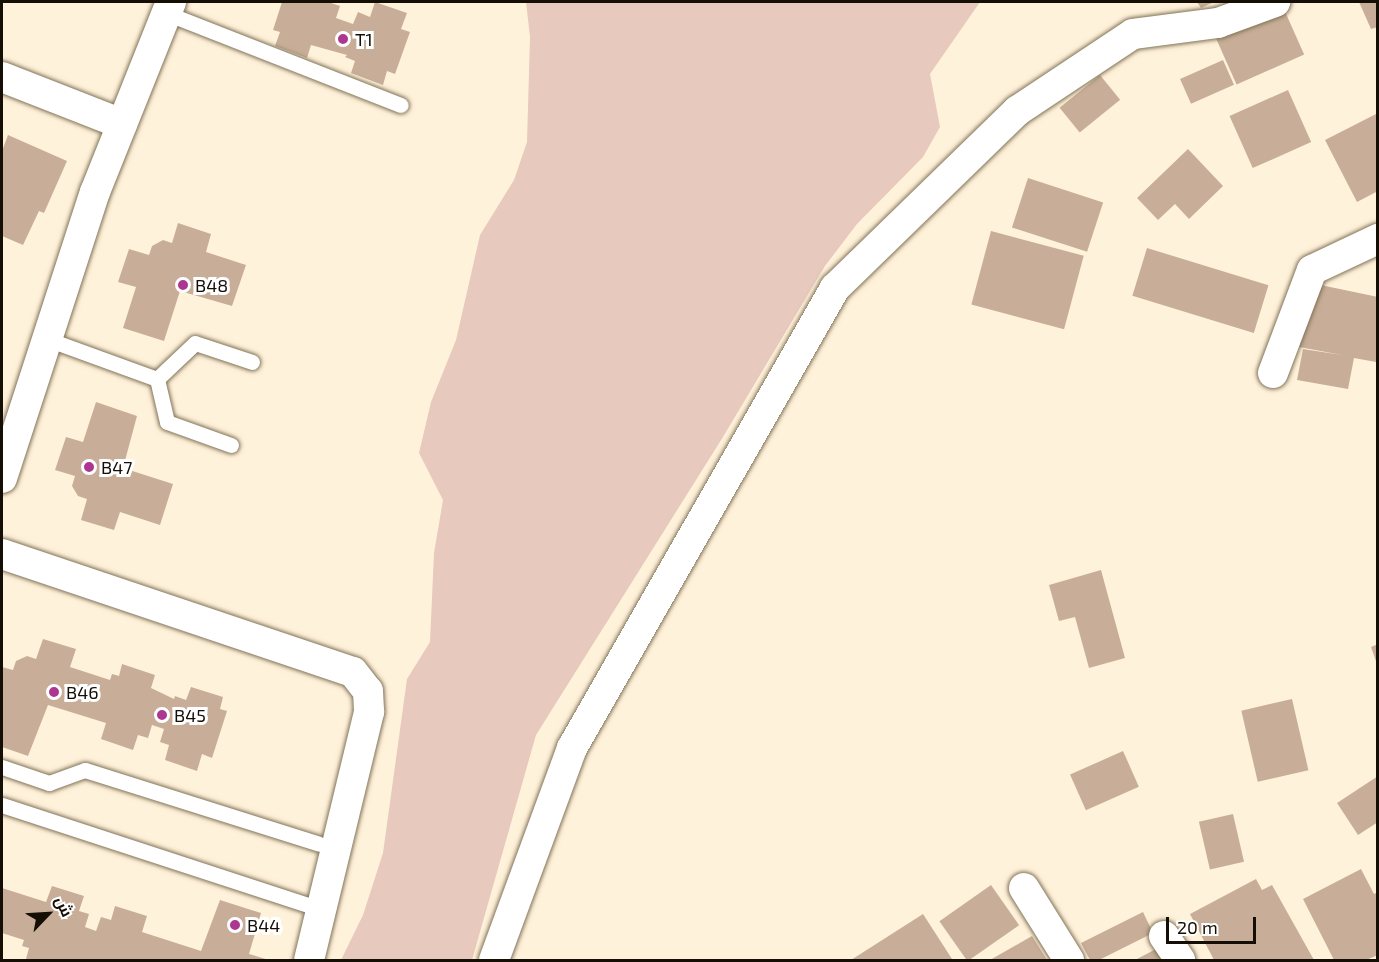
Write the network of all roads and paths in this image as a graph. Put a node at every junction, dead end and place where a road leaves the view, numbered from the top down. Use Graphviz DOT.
graph roads {
  1 [pos="1275,2"];
  2 [pos="169,7"];
  3 [pos="2,77"];
  4 [pos="401,105"];
  5 [pos="122,124"];
  6 [pos="1377,239"];
  7 [pos="47,339"];
  8 [pos="252,362"];
  9 [pos="1273,374"];
  10 [pos="157,379"];
  11 [pos="231,445"];
  12 [pos="2,478"];
  13 [pos="2,554"];
  14 [pos="2,767"];
  15 [pos="2,805"];
  16 [pos="319,844"];
  17 [pos="1024,888"];
  18 [pos="321,909"];
  19 [pos="309,960"];
  20 [pos="494,960"];
  21 [pos="1069,960"];
  1 -- 20 [label="street"];
  2 -- 4 [label="lane"];
  2 -- 5 [label="street"];
  3 -- 5 [label="street"];
  5 -- 7 [label="street"];
  6 -- 9 [label="street"];
  7 -- 10 [label="lane"];
  7 -- 12 [label="street"];
  8 -- 10 [label="lane"];
  10 -- 11 [label="lane"];
  13 -- 18 [label="street"];
  14 -- 16 [label="lane"];
  15 -- 18 [label="lane"];
  17 -- 21 [label="street"];
  18 -- 19 [label="street"];
}
